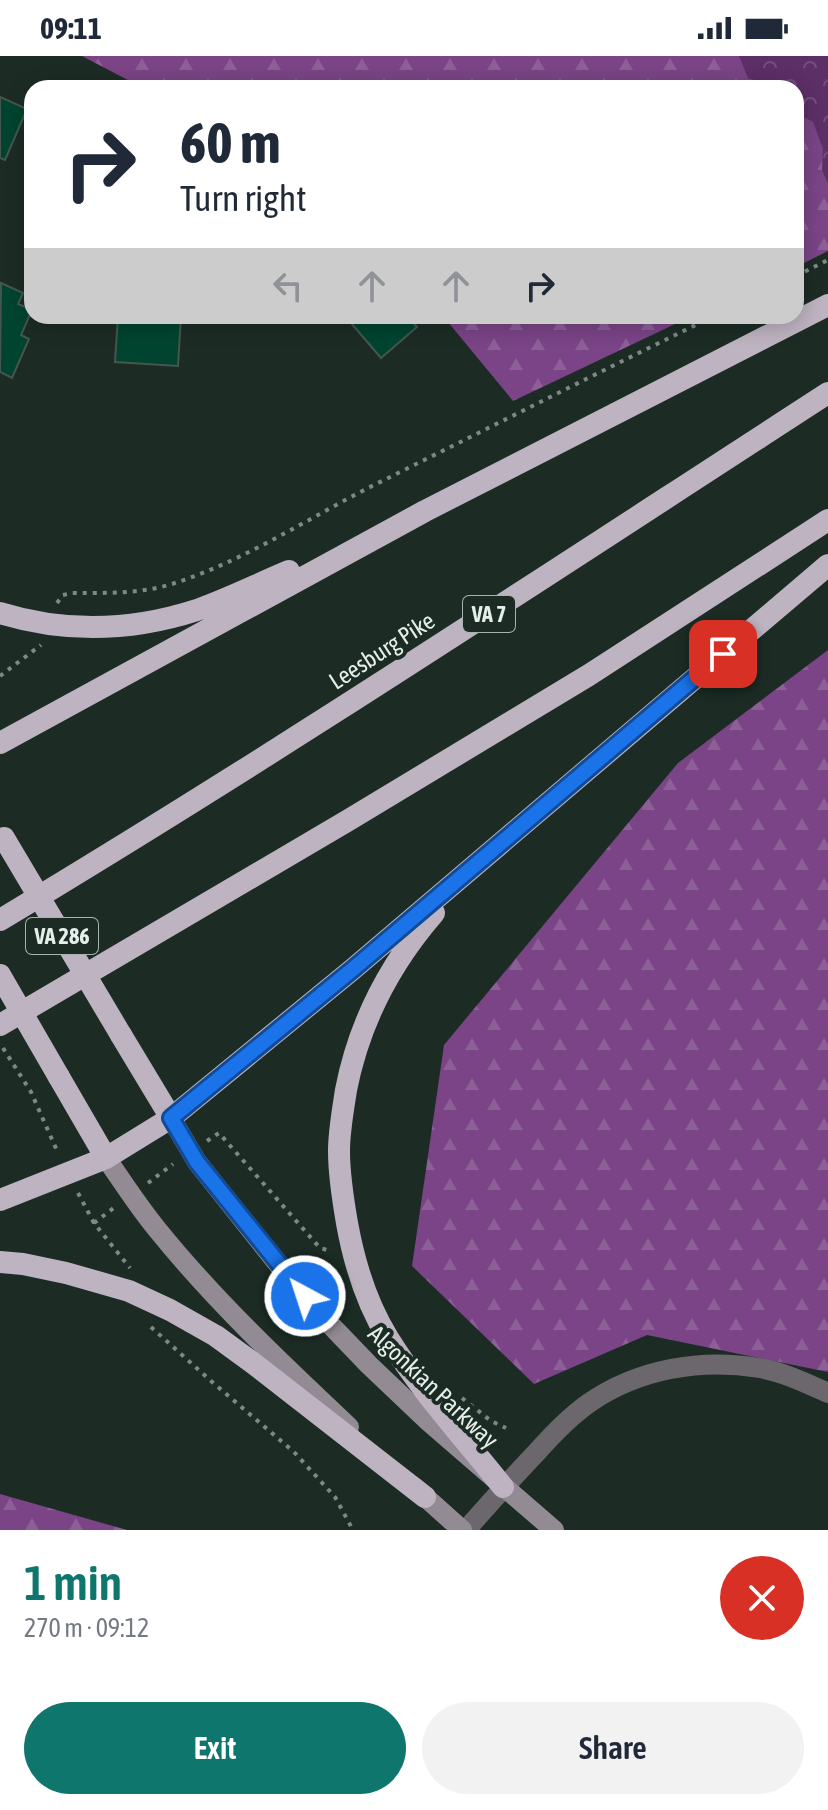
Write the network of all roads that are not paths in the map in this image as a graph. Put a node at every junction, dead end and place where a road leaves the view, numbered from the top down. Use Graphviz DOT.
graph roads {
  1 [pos="828,305"];
  2 [pos="804,317"];
  3 [pos="791,324"];
  4 [pos="828,393"];
  5 [pos="425,511"];
  6 [pos="828,520"];
  7 [pos="828,565"];
  8 [pos="0,613"];
  9 [pos="0,743"];
  10 [pos="2,834"];
  11 [pos="482,857"];
  12 [pos="0,920"];
  13 [pos="0,975"];
  14 [pos="0,1025"];
  15 [pos="171,1118"];
  16 [pos="106,1158"];
  17 [pos="0,1200"];
  18 [pos="0,1262"];
  19 [pos="828,1393"];
  20 [pos="503,1487"];
  21 [pos="425,1497"];
  22 [pos="464,1530"];
  23 [pos="554,1530"];
  1 -- 2 [label="highway"];
  3 -- 5 [label="highway"];
  4 -- 12 [label="highway, Leesburg Pike / VA 7"];
  5 -- 8 [label="highway"];
  5 -- 9 [label="highway"];
  6 -- 14 [label="highway"];
  7 -- 11 [label="highway"];
  10 -- 15 [label="highway, VA 286, bridge"];
  11 -- 15 [label="highway"];
  11 -- 20 [label="highway"];
  13 -- 16 [label="highway, VA 286, bridge"];
  15 -- 16 [label="highway"];
  15 -- 20 [label="main road, Algonkian Parkway"];
  16 -- 17 [label="highway"];
  16 -- 21 [label="main road"];
  18 -- 21 [label="highway"];
  19 -- 20 [label="street"];
  20 -- 22 [label="street"];
  20 -- 23 [label="main road, Algonkian Parkway"];
  21 -- 22 [label="main road"];
}
